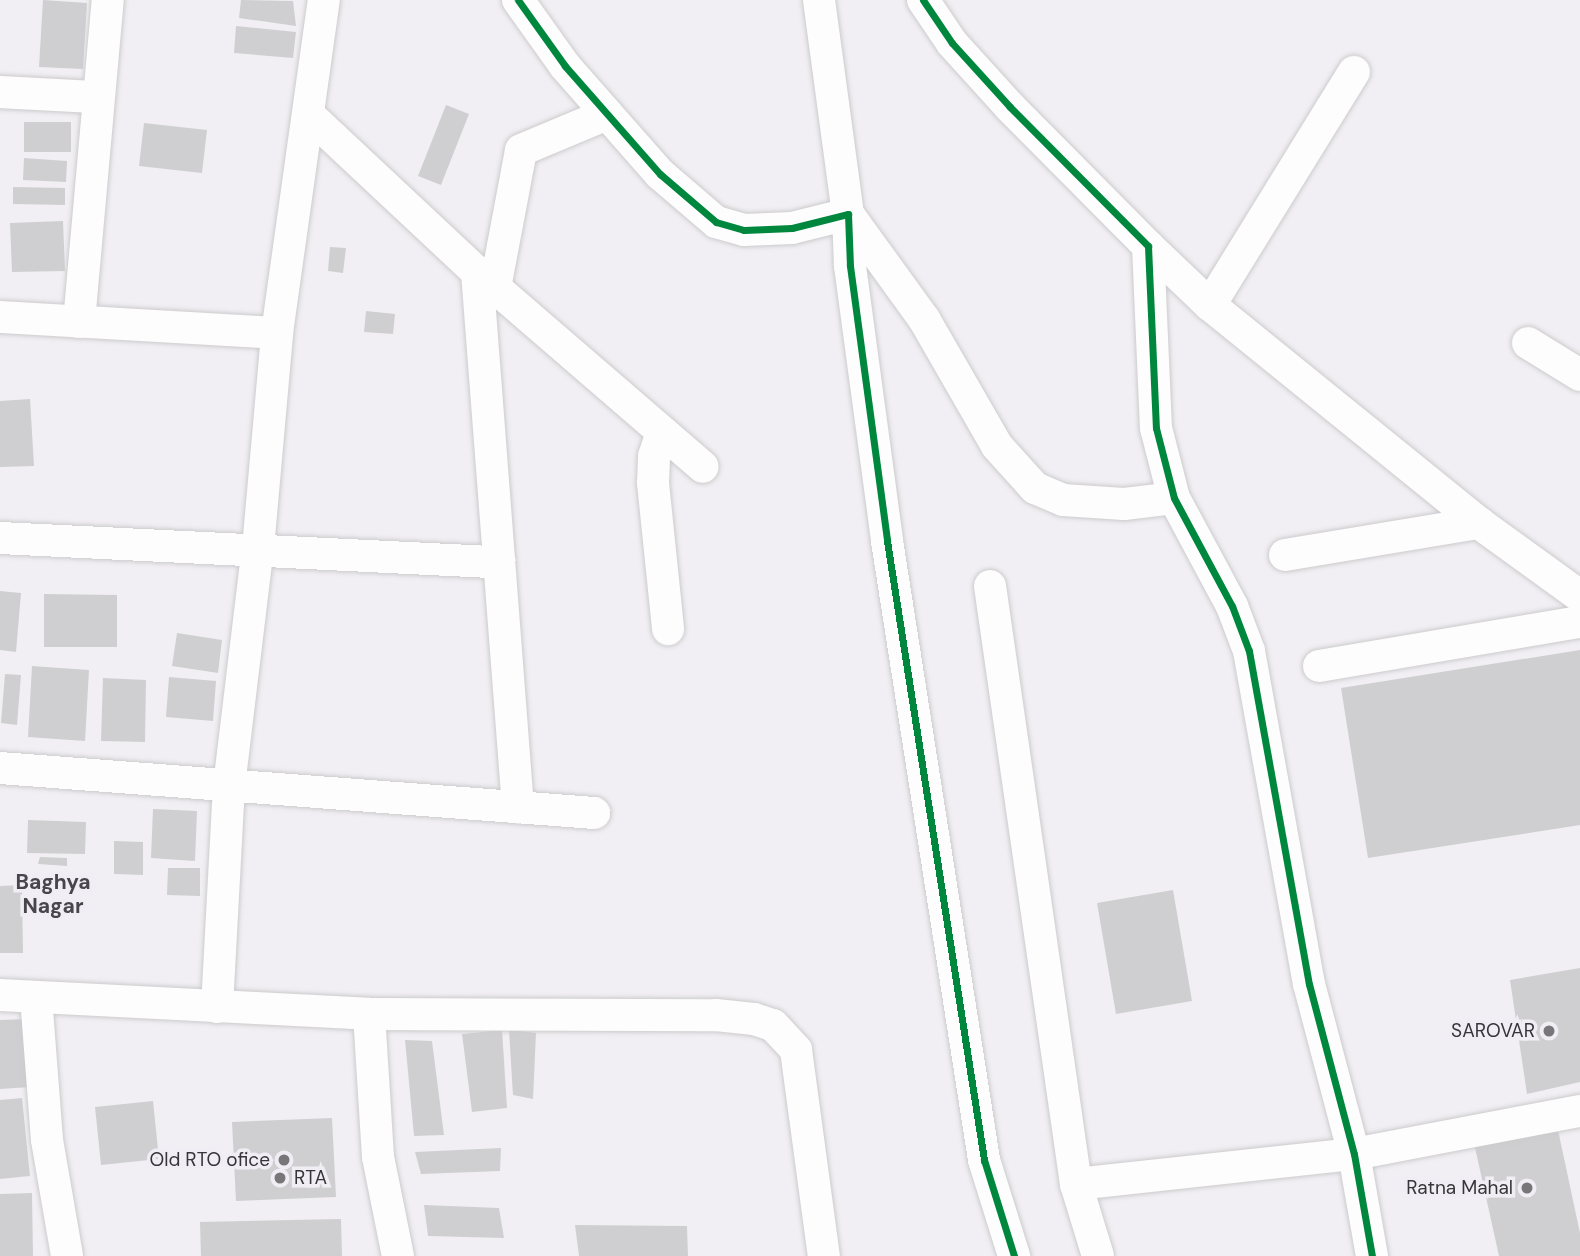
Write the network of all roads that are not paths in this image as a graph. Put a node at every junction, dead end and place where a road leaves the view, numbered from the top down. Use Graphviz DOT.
graph roads {
  1 [pos="108,0"];
  2 [pos="324,0"];
  3 [pos="518,0"];
  4 [pos="819,0"];
  5 [pos="923,0"];
  6 [pos="1354,72"];
  7 [pos="0,92"];
  8 [pos="97,97"];
  9 [pos="607,114"];
  10 [pos="309,115"];
  11 [pos="848,214"];
  12 [pos="1147,246"];
  13 [pos="486,280"];
  14 [pos="1210,305"];
  15 [pos="0,317"];
  16 [pos="79,322"];
  17 [pos="277,333"];
  18 [pos="1528,343"];
  19 [pos="1580,376"];
  20 [pos="662,432"];
  21 [pos="703,467"];
  22 [pos="1174,498"];
  23 [pos="1479,523"];
  24 [pos="0,538"];
  25 [pos="258,548"];
  26 [pos="1285,555"];
  27 [pos="499,562"];
  28 [pos="990,586"];
  29 [pos="1580,596"];
  30 [pos="1580,622"];
  31 [pos="668,629"];
  32 [pos="1319,666"];
  33 [pos="0,768"];
  34 [pos="229,786"];
  35 [pos="517,807"];
  36 [pos="594,813"];
  37 [pos="0,995"];
  38 [pos="36,997"];
  39 [pos="217,1007"];
  40 [pos="369,1014"];
  41 [pos="1580,1111"];
  42 [pos="1354,1154"];
  43 [pos="1076,1184"];
  44 [pos="66,1256"];
  45 [pos="398,1256"];
  46 [pos="824,1256"];
  47 [pos="1014,1256"];
  48 [pos="1098,1256"];
  49 [pos="1372,1256"];
  1 -- 8 [label="street"];
  2 -- 10 [label="street"];
  3 -- 9 [label="street"];
  4 -- 11 [label="street"];
  5 -- 12 [label="street"];
  6 -- 14 [label="street"];
  7 -- 8 [label="street"];
  8 -- 16 [label="street"];
  9 -- 11 [label="street"];
  9 -- 13 [label="street"];
  10 -- 13 [label="street"];
  10 -- 17 [label="street"];
  11 -- 22 [label="street"];
  11 -- 47 [label="street"];
  12 -- 14 [label="street"];
  12 -- 22 [label="street"];
  13 -- 20 [label="street"];
  13 -- 27 [label="street"];
  14 -- 23 [label="street"];
  15 -- 16 [label="street"];
  16 -- 17 [label="street"];
  17 -- 25 [label="street"];
  18 -- 19 [label="street"];
  20 -- 21 [label="street"];
  20 -- 31 [label="street"];
  22 -- 42 [label="street"];
  23 -- 26 [label="street"];
  23 -- 29 [label="street"];
  24 -- 25 [label="street"];
  25 -- 27 [label="street"];
  25 -- 34 [label="street"];
  27 -- 35 [label="street"];
  28 -- 43 [label="street"];
  30 -- 32 [label="street"];
  33 -- 34 [label="street"];
  34 -- 35 [label="street"];
  34 -- 39 [label="street"];
  35 -- 36 [label="street"];
  37 -- 38 [label="street"];
  38 -- 39 [label="street"];
  38 -- 44 [label="street"];
  39 -- 40 [label="street"];
  40 -- 45 [label="street"];
  40 -- 46 [label="street"];
  41 -- 42 [label="street"];
  42 -- 43 [label="street"];
  42 -- 49 [label="street"];
  43 -- 48 [label="street"];
}
